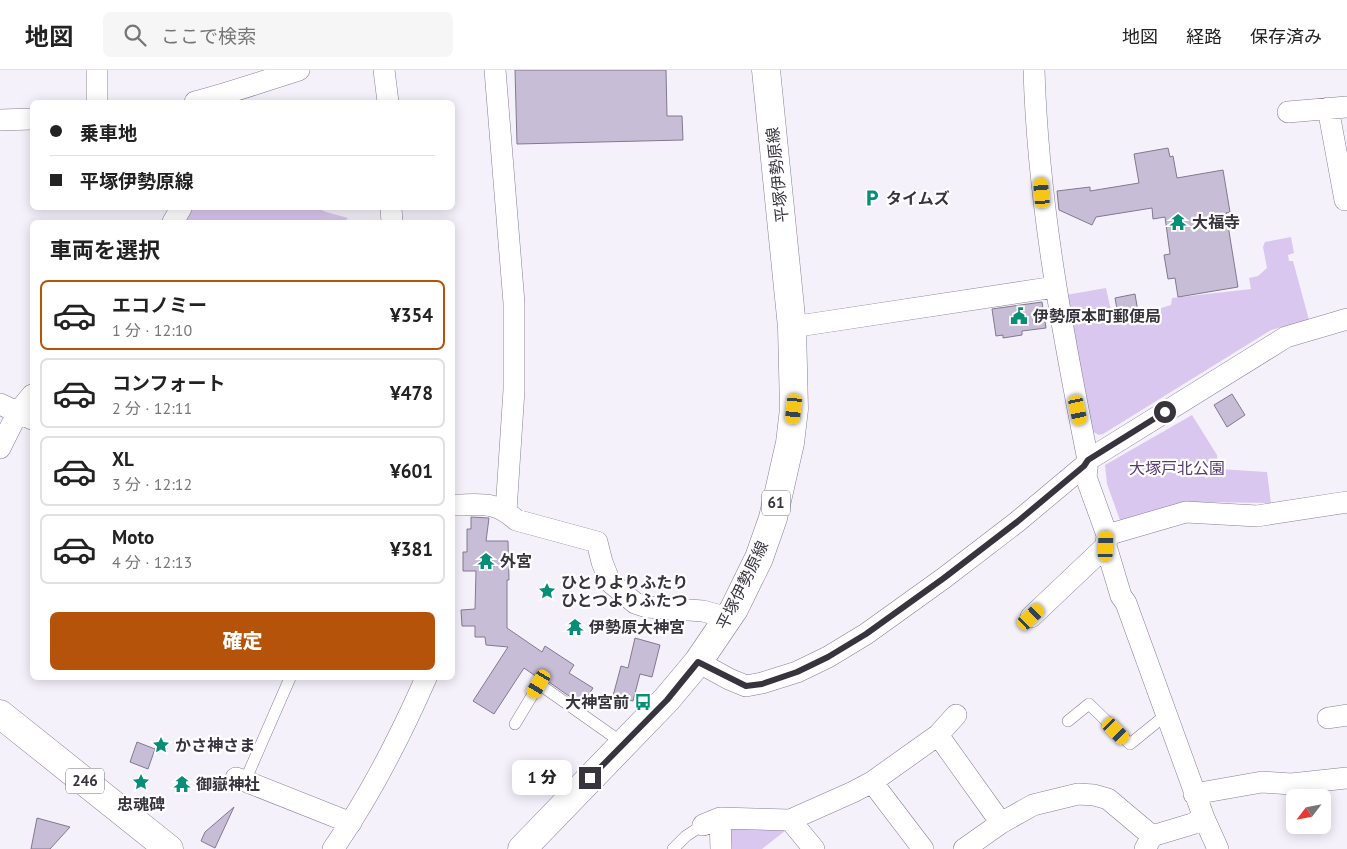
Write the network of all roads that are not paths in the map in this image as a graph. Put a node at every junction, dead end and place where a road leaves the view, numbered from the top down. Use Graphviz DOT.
graph roads {
  1 [pos="97,70"];
  2 [pos="249,70"];
  3 [pos="299,70"];
  4 [pos="384,70"];
  5 [pos="495,70"];
  6 [pos="766,70"];
  7 [pos="1034,70"];
  8 [pos="238,96"];
  9 [pos="97,100"];
  10 [pos="209,100"];
  11 [pos="388,100"];
  12 [pos="1338,108"];
  13 [pos="1288,112"];
  14 [pos="30,119"];
  15 [pos="0,120"];
  16 [pos="1345,200"];
  17 [pos="1054,287"];
  18 [pos="1345,324"];
  19 [pos="792,327"];
  20 [pos="30,397"];
  21 [pos="17,412"];
  22 [pos="0,448"];
  23 [pos="1088,460"];
  24 [pos="1347,502"];
  25 [pos="455,504"];
  26 [pos="506,511"];
  27 [pos="1107,541"];
  28 [pos="1031,617"];
  29 [pos="729,618"];
  30 [pos="698,662"];
  31 [pos="289,680"];
  32 [pos="425,680"];
  33 [pos="0,714"];
  34 [pos="1167,714"];
  35 [pos="956,715"];
  36 [pos="1068,721"];
  37 [pos="515,724"];
  38 [pos="938,735"];
  39 [pos="624,744"];
  40 [pos="1347,778"];
  41 [pos="240,779"];
  42 [pos="872,782"];
  43 [pos="1194,794"];
  44 [pos="1204,818"];
  45 [pos="790,820"];
  46 [pos="712,822"];
  47 [pos="351,823"];
  48 [pos="1001,823"];
  49 [pos="1148,843"];
  50 [pos="169,849"];
  51 [pos="333,849"];
  52 [pos="522,849"];
  53 [pos="674,849"];
  54 [pos="721,849"];
  55 [pos="814,849"];
  56 [pos="923,849"];
  57 [pos="964,849"];
  58 [pos="1218,849"];
  1 -- 9 [label="street"];
  2 -- 8 [label="street"];
  3 -- 8 [label="street"];
  4 -- 11 [label="street"];
  5 -- 26 [label="street"];
  6 -- 19 [label="main road, 平塚伊勢原線 / 61"];
  7 -- 17 [label="street"];
  8 -- 10 [label="street"];
  12 -- 13 [label="street"];
  12 -- 16 [label="street"];
  14 -- 15 [label="street"];
  17 -- 19 [label="street"];
  17 -- 23 [label="street"];
  18 -- 23 [label="street"];
  19 -- 29 [label="main road, 平塚伊勢原線 / 61"];
  20 -- 21 [label="street"];
  21 -- 22 [label="street"];
  23 -- 27 [label="street"];
  23 -- 30 [label="street"];
  24 -- 27 [label="street"];
  25 -- 26 [label="street"];
  26 -- 29 [label="street"];
  27 -- 28 [label="street"];
  27 -- 34 [label="street"];
  29 -- 30 [label="main road, 平塚伊勢原線 / 61"];
  30 -- 39 [label="main road, 平塚伊勢原線 / 61"];
  31 -- 41 [label="lane"];
  32 -- 47 [label="street"];
  33 -- 50 [label="main road, 246"];
  34 -- 36 [label="lane"];
  34 -- 43 [label="street"];
  35 -- 38 [label="street"];
  37 -- 39 [label="lane"];
  38 -- 42 [label="street"];
  38 -- 48 [label="street"];
  39 -- 52 [label="main road, 平塚伊勢原線 / 61"];
  40 -- 43 [label="street"];
  41 -- 47 [label="street"];
  42 -- 45 [label="street"];
  42 -- 56 [label="street"];
  43 -- 44 [label="street"];
  44 -- 49 [label="street"];
  44 -- 58 [label="street"];
  45 -- 46 [label="street"];
  45 -- 55 [label="street"];
  46 -- 53 [label="lane"];
  46 -- 54 [label="street"];
  47 -- 51 [label="street"];
  48 -- 49 [label="street"];
  48 -- 57 [label="street"];
}
